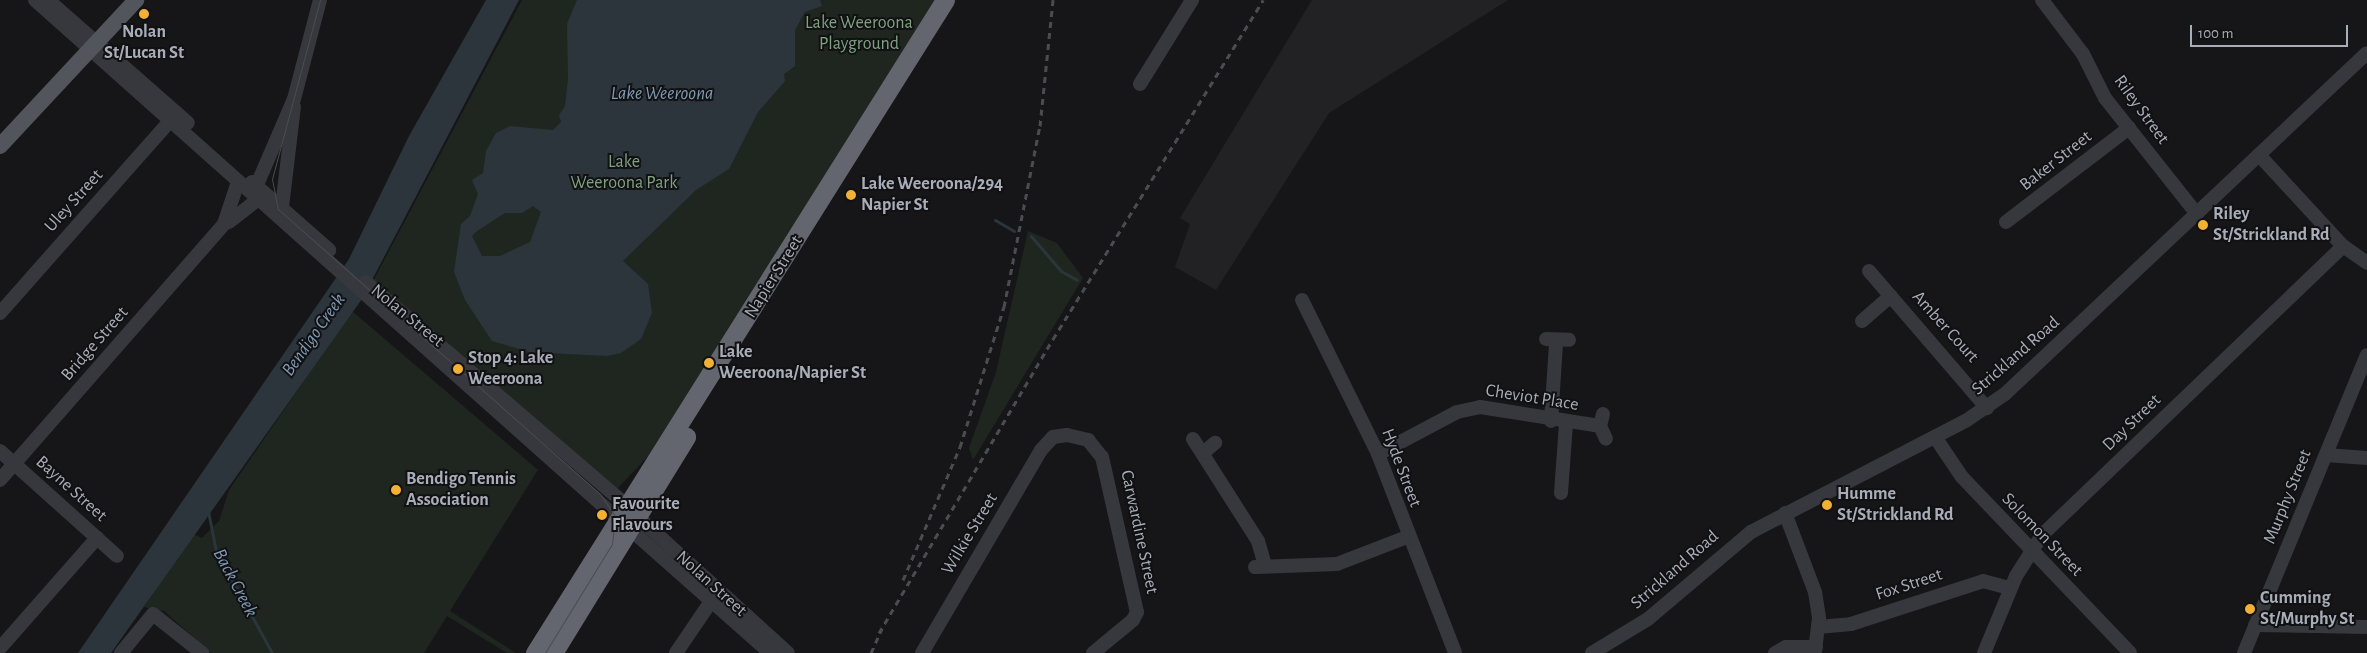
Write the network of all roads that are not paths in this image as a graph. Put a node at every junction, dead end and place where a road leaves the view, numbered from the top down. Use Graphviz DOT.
graph roads {
  1 [pos="35,0"];
  2 [pos="48,0"];
  3 [pos="136,0"];
  4 [pos="320,0"];
  5 [pos="945,0"];
  6 [pos="956,0"];
  7 [pos="1192,0"];
  8 [pos="2042,0"];
  9 [pos="92,43"];
  10 [pos="2367,53"];
  11 [pos="1140,84"];
  12 [pos="294,99"];
  13 [pos="174,117"];
  14 [pos="2129,128"];
  15 [pos="864,140"];
  16 [pos="0,146"];
  17 [pos="2259,155"];
  18 [pos="238,182"];
  19 [pos="256,194"];
  20 [pos="282,207"];
  21 [pos="2197,214"];
  22 [pos="2006,222"];
  23 [pos="217,233"];
  24 [pos="2343,246"];
  25 [pos="2367,263"];
  26 [pos="340,265"];
  27 [pos="1870,271"];
  28 [pos="1891,296"];
  29 [pos="1302,300"];
  30 [pos="0,313"];
  31 [pos="1862,321"];
  32 [pos="1557,341"];
  33 [pos="2367,355"];
  34 [pos="1987,408"];
  35 [pos="1551,421"];
  36 [pos="1566,424"];
  37 [pos="1053,436"];
  38 [pos="1935,437"];
  39 [pos="1193,439"];
  40 [pos="1606,439"];
  41 [pos="1216,443"];
  42 [pos="0,451"];
  43 [pos="1203,454"];
  44 [pos="1378,454"];
  45 [pos="2326,455"];
  46 [pos="2367,458"];
  47 [pos="15,464"];
  48 [pos="0,480"];
  49 [pos="1560,492"];
  50 [pos="1784,513"];
  51 [pos="628,518"];
  52 [pos="1407,537"];
  53 [pos="97,538"];
  54 [pos="2031,550"];
  55 [pos="116,556"];
  56 [pos="2010,588"];
  57 [pos="715,596"];
  58 [pos="2255,625"];
  59 [pos="1818,627"];
  60 [pos="2367,627"];
  61 [pos="0,648"];
  62 [pos="1816,650"];
  63 [pos="121,653"];
  64 [pos="202,653"];
  65 [pos="535,653"];
  66 [pos="553,653"];
  67 [pos="676,653"];
  68 [pos="770,653"];
  69 [pos="788,653"];
  70 [pos="922,653"];
  71 [pos="1093,653"];
  72 [pos="1455,653"];
  73 [pos="1592,653"];
  74 [pos="1775,653"];
  75 [pos="1984,653"];
  76 [pos="2130,653"];
  77 [pos="2244,653"];
  1 -- 9 [label="street, Nolan Street"];
  2 -- 9 [label="street, Nolan Street"];
  3 -- 9 [label="main road"];
  4 -- 12 [label="street, Bridge Street"];
  5 -- 15 [label="highway, Napier Street"];
  6 -- 15 [label="highway, Napier Street"];
  7 -- 11 [label="street"];
  8 -- 14 [label="street, Riley Street"];
  9 -- 13 [label="street, Nolan Street"];
  9 -- 16 [label="main road"];
  10 -- 17 [label="street, Strickland Road"];
  12 -- 19 [label="street, Bridge Street"];
  12 -- 20 [label="street, Bridge Street"];
  13 -- 18 [label="street, Nolan Street"];
  13 -- 19 [label="street, Nolan Street"];
  13 -- 30 [label="street, Uley Street"];
  14 -- 21 [label="street, Riley Street"];
  14 -- 22 [label="street, Baker Street"];
  15 -- 51 [label="highway, Napier Street"];
  17 -- 21 [label="street, Strickland Road"];
  17 -- 24 [label="street"];
  18 -- 19 [label="street, Nolan Street"];
  18 -- 23 [label="street, Bridge Street"];
  19 -- 20 [label="street, Nolan Street"];
  19 -- 23 [label="street, Bridge Street"];
  19 -- 26 [label="street, Nolan Street"];
  20 -- 26 [label="street, Nolan Street"];
  21 -- 34 [label="street, Strickland Road"];
  23 -- 47 [label="street, Bridge Street"];
  24 -- 25 [label="street"];
  24 -- 54 [label="street, Day Street"];
  26 -- 51 [label="street, Nolan Street"];
  27 -- 28 [label="street, Amber Court"];
  28 -- 31 [label="street, Amber Court"];
  28 -- 34 [label="street, Amber Court"];
  29 -- 44 [label="street, Hyde Street"];
  32 -- 35 [label="street"];
  33 -- 45 [label="street, Murphy Street"];
  34 -- 38 [label="street, Strickland Road"];
  35 -- 36 [label="street, Cheviot Place"];
  35 -- 44 [label="street, Cheviot Place"];
  36 -- 40 [label="street, Cheviot Place"];
  36 -- 49 [label="street"];
  37 -- 70 [label="street, Wilkie Street"];
  37 -- 71 [label="street, Carwardine Street"];
  38 -- 50 [label="street, Strickland Road"];
  38 -- 54 [label="street, Solomon Street"];
  39 -- 43 [label="street"];
  41 -- 43 [label="street"];
  42 -- 47 [label="street, Bayne Street"];
  43 -- 52 [label="street"];
  44 -- 52 [label="street, Hyde Street"];
  45 -- 46 [label="street"];
  45 -- 58 [label="street, Murphy Street"];
  47 -- 48 [label="street, Bridge Street"];
  47 -- 53 [label="street, Bayne Street"];
  50 -- 59 [label="street"];
  50 -- 73 [label="street, Strickland Road"];
  51 -- 57 [label="street, Nolan Street"];
  51 -- 65 [label="highway, Napier Street"];
  51 -- 66 [label="highway, Napier Street"];
  52 -- 72 [label="street, Hyde Street"];
  53 -- 55 [label="street, Bayne Street"];
  53 -- 61 [label="street"];
  54 -- 56 [label="street, Day Street"];
  54 -- 76 [label="street, Solomon Street"];
  56 -- 59 [label="street, Fox Street"];
  56 -- 75 [label="street, Day Street"];
  57 -- 67 [label="street"];
  57 -- 68 [label="street, Nolan Street"];
  57 -- 69 [label="street, Nolan Street"];
  58 -- 60 [label="street"];
  58 -- 77 [label="street, Murphy Street"];
  59 -- 62 [label="street"];
  62 -- 74 [label="street"];
  63 -- 64 [label="street"];
}
